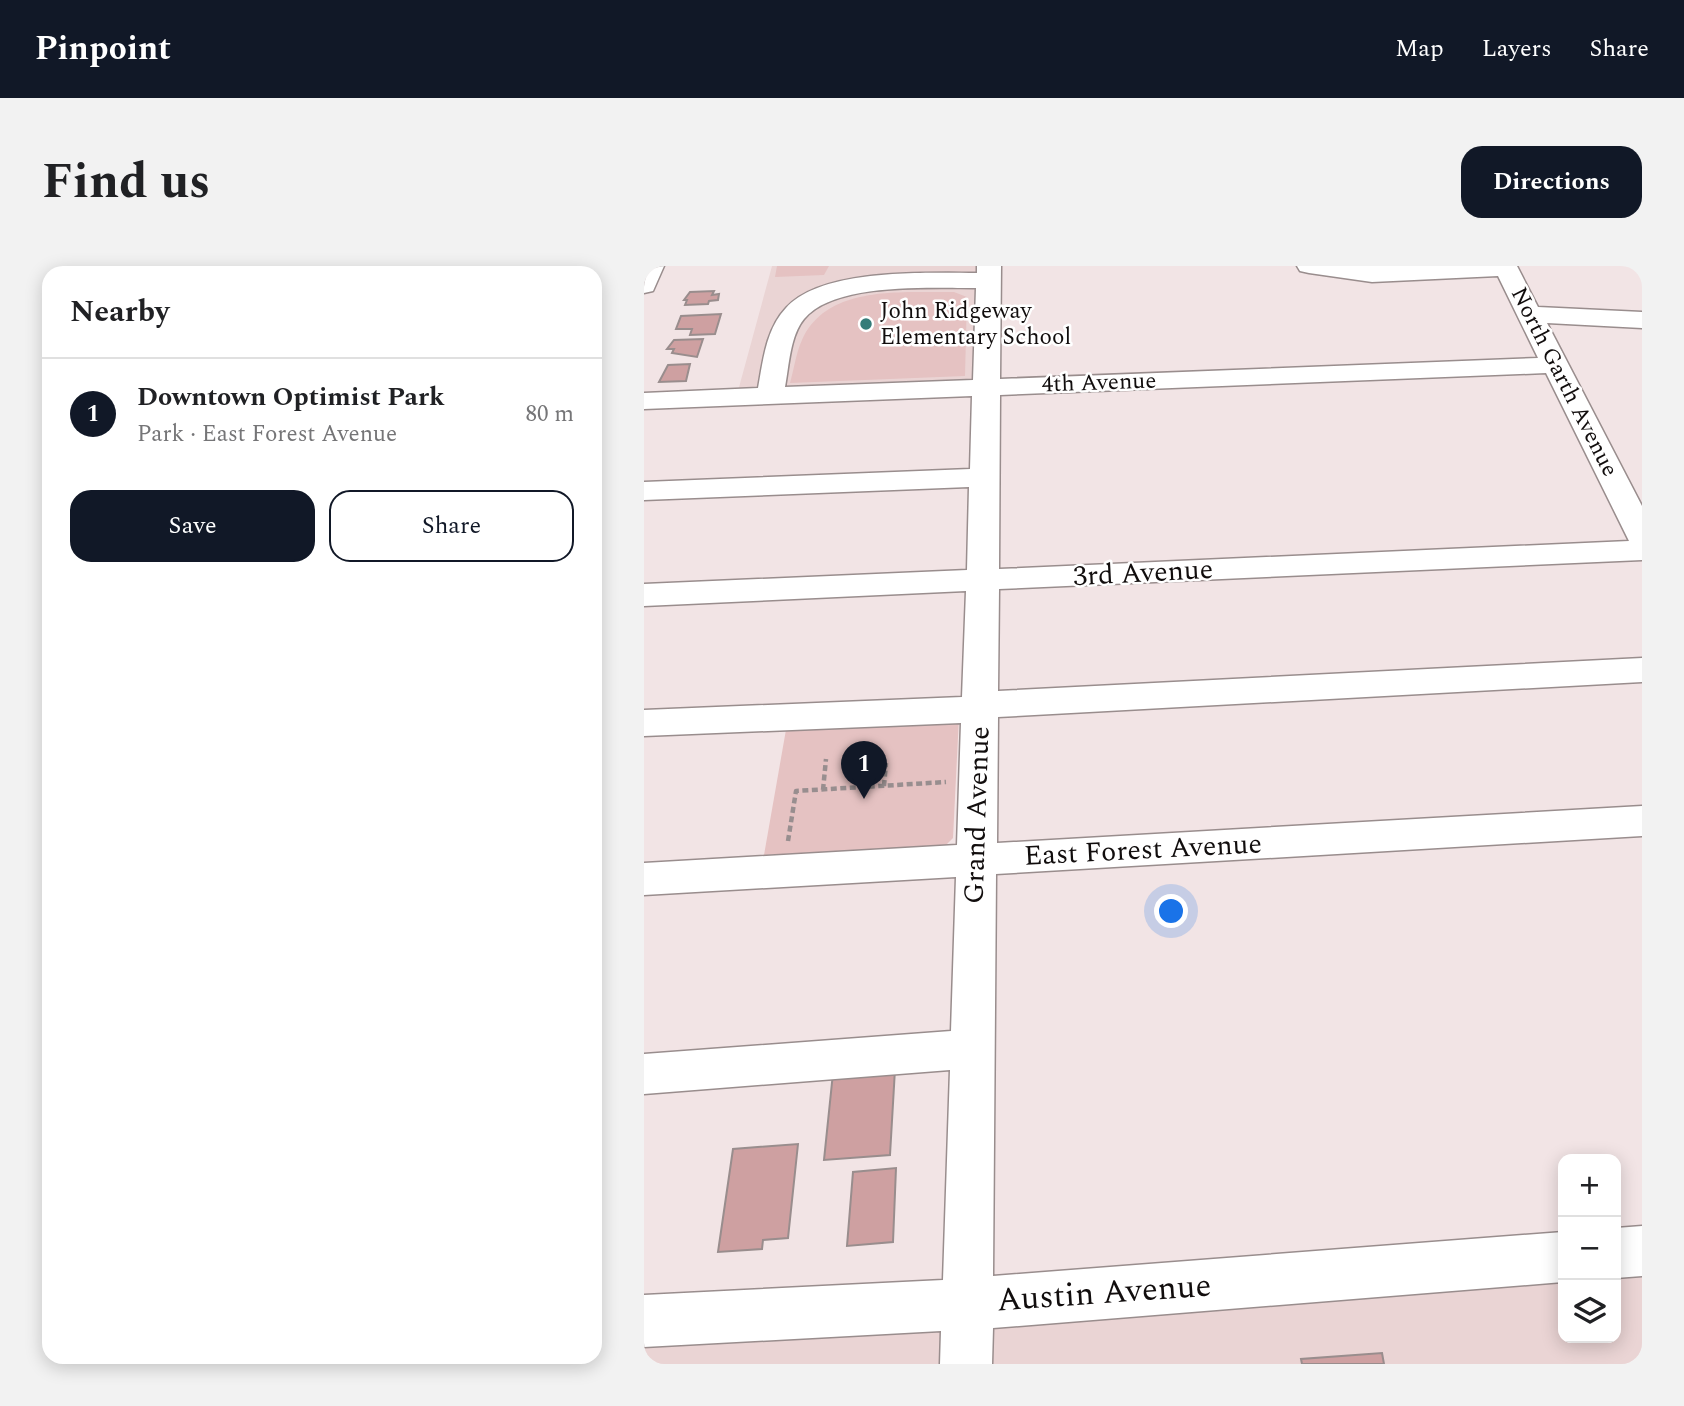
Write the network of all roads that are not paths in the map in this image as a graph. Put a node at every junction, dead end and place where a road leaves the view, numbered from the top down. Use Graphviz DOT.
graph roads {
  1 [pos="652,266"];
  2 [pos="1309,266"];
  3 [pos="1506,267"];
  4 [pos="989,273"];
  5 [pos="644,286"];
  6 [pos="1529,314"];
  7 [pos="1642,320"];
  8 [pos="1554,365"];
  9 [pos="987,387"];
  10 [pos="770,396"];
  11 [pos="644,401"];
  12 [pos="986,477"];
  13 [pos="644,491"];
  14 [pos="1635,507"];
  15 [pos="1642,536"];
  16 [pos="1642,550"];
  17 [pos="985,580"];
  18 [pos="644,595"];
  19 [pos="1642,670"];
  20 [pos="981,707"];
  21 [pos="644,723"];
  22 [pos="1642,821"];
  23 [pos="975,859"];
  24 [pos="644,878"];
  25 [pos="972,1049"];
  26 [pos="644,1074"];
  27 [pos="1642,1251"];
  28 [pos="1621,1253"];
  29 [pos="1558,1257"];
  30 [pos="968,1304"];
  31 [pos="644,1321"];
  32 [pos="966,1364"];
  1 -- 5 [label="street"];
  2 -- 3 [label="street"];
  3 -- 6 [label="street, North Garth Avenue"];
  4 -- 9 [label="street, Grand Avenue"];
  4 -- 10 [label="street"];
  6 -- 7 [label="street"];
  6 -- 8 [label="street, North Garth Avenue"];
  8 -- 9 [label="street, 4th Avenue"];
  8 -- 14 [label="street, North Garth Avenue"];
  9 -- 10 [label="street, 4th Avenue"];
  9 -- 12 [label="street, Grand Avenue"];
  10 -- 11 [label="street, 4th Avenue"];
  12 -- 13 [label="street"];
  12 -- 17 [label="street, Grand Avenue"];
  14 -- 15 [label="street, North Garth Avenue"];
  16 -- 17 [label="street, 3rd Avenue"];
  17 -- 18 [label="street, 3rd Avenue"];
  17 -- 20 [label="street, Grand Avenue"];
  19 -- 20 [label="street"];
  20 -- 21 [label="street"];
  20 -- 23 [label="street, Grand Avenue"];
  22 -- 23 [label="street, East Forest Avenue"];
  23 -- 24 [label="street, East Forest Avenue"];
  23 -- 25 [label="street, Grand Avenue"];
  25 -- 26 [label="street"];
  25 -- 30 [label="street, Grand Avenue"];
  27 -- 28 [label="street"];
  29 -- 30 [label="street, Austin Avenue"];
  30 -- 31 [label="street, Austin Avenue"];
  30 -- 32 [label="street, Grand Avenue"];
}
